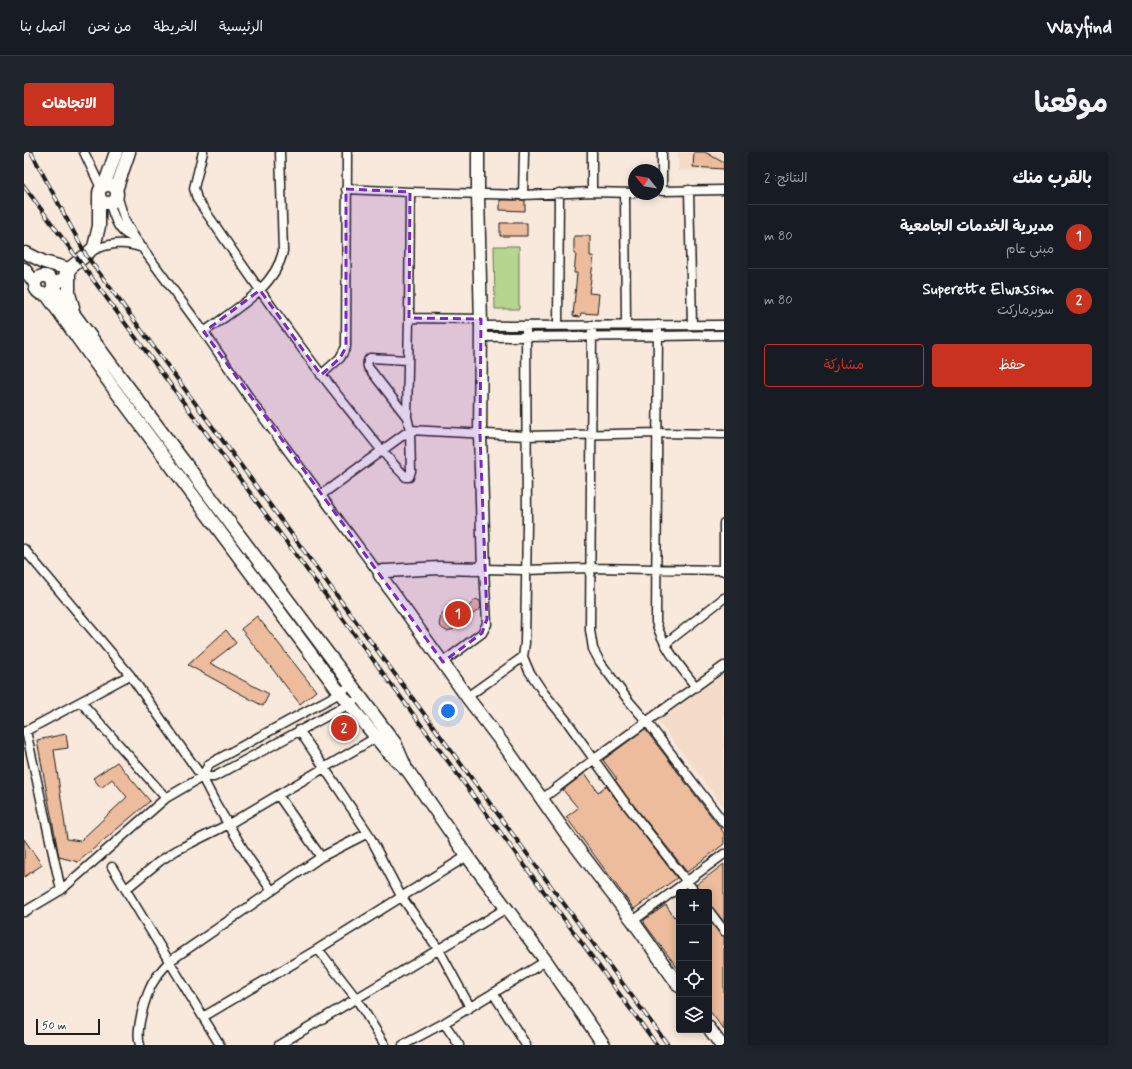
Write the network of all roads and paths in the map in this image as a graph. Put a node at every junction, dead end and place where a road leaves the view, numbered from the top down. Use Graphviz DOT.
graph roads {
  1 [pos="84,152"];
  2 [pos="116,152"];
  3 [pos="129,152"];
  4 [pos="204,152"];
  5 [pos="280,152"];
  6 [pos="346,152"];
  7 [pos="478,152"];
  8 [pos="524,152"];
  9 [pos="592,152"];
  10 [pos="662,152"];
  11 [pos="661,164"];
  12 [pos="346,189"];
  13 [pos="689,190"];
  14 [pos="724,190"];
  15 [pos="664,191"];
  16 [pos="410,192"];
  17 [pos="592,192"];
  18 [pos="559,193"];
  19 [pos="625,193"];
  20 [pos="107,194"];
  21 [pos="478,194"];
  22 [pos="523,195"];
  23 [pos="143,248"];
  24 [pos="90,251"];
  25 [pos="25,252"];
  26 [pos="24,269"];
  27 [pos="69,269"];
  28 [pos="45,283"];
  29 [pos="260,290"];
  30 [pos="409,318"];
  31 [pos="80,323"];
  32 [pos="558,325"];
  33 [pos="592,325"];
  34 [pos="626,325"];
  35 [pos="658,325"];
  36 [pos="692,325"];
  37 [pos="724,325"];
  38 [pos="526,326"];
  39 [pos="481,327"];
  40 [pos="204,332"];
  41 [pos="724,335"];
  42 [pos="526,336"];
  43 [pos="592,336"];
  44 [pos="658,336"];
  45 [pos="408,360"];
  46 [pos="321,375"];
  47 [pos="407,417"];
  48 [pos="410,430"];
  49 [pos="658,433"];
  50 [pos="480,434"];
  51 [pos="592,434"];
  52 [pos="724,434"];
  53 [pos="526,436"];
  54 [pos="382,450"];
  55 [pos="321,495"];
  56 [pos="724,523"];
  57 [pos="24,549"];
  58 [pos="591,568"];
  59 [pos="656,569"];
  60 [pos="484,570"];
  61 [pos="526,570"];
  62 [pos="724,570"];
  63 [pos="380,575"];
  64 [pos="724,598"];
  65 [pos="665,644"];
  66 [pos="522,657"];
  67 [pos="443,662"];
  68 [pos="724,666"];
  69 [pos="130,675"];
  70 [pos="351,685"];
  71 [pos="696,687"];
  72 [pos="340,693"];
  73 [pos="360,696"];
  74 [pos="467,697"];
  75 [pos="81,702"];
  76 [pos="349,705"];
  77 [pos="646,722"];
  78 [pos="299,730"];
  79 [pos="25,732"];
  80 [pos="375,738"];
  81 [pos="593,760"];
  82 [pos="324,767"];
  83 [pos="408,771"];
  84 [pos="202,777"];
  85 [pos="278,795"];
  86 [pos="166,798"];
  87 [pos="542,799"];
  88 [pos="724,823"];
  89 [pos="229,824"];
  90 [pos="368,833"];
  91 [pos="724,854"];
  92 [pos="467,856"];
  93 [pos="321,857"];
  94 [pos="112,867"];
  95 [pos="688,881"];
  96 [pos="126,889"];
  97 [pos="693,889"];
  98 [pos="61,890"];
  99 [pos="272,891"];
  100 [pos="401,896"];
  101 [pos="505,909"];
  102 [pos="24,912"];
  103 [pos="712,915"];
  104 [pos="633,921"];
  105 [pos="724,931"];
  106 [pos="318,949"];
  107 [pos="439,950"];
  108 [pos="170,961"];
  109 [pos="546,961"];
  110 [pos="676,982"];
  111 [pos="493,993"];
  112 [pos="356,998"];
  113 [pos="470,1007"];
  114 [pos="203,1017"];
  115 [pos="444,1023"];
  116 [pos="712,1032"];
  117 [pos="140,1045"];
  118 [pos="220,1045"];
  119 [pos="279,1045"];
  120 [pos="385,1045"];
  121 [pos="403,1045"];
  122 [pos="458,1045"];
  123 [pos="526,1045"];
  124 [pos="604,1045"];
  125 [pos="721,1045"];
  1 -- 20 [label="street"];
  2 -- 20 [label="street"];
  3 -- 20 [label="street"];
  4 -- 29 [label="street"];
  5 -- 29 [label="street"];
  6 -- 12 [label="street"];
  7 -- 21 [label="street"];
  8 -- 22 [label="street"];
  9 -- 17 [label="street"];
  10 -- 11 [label="street"];
  12 -- 16 [label="street"];
  12 -- 46 [label="street"];
  13 -- 14 [label="street"];
  13 -- 15 [label="street"];
  13 -- 36 [label="street"];
  16 -- 21 [label="street"];
  16 -- 30 [label="street"];
  17 -- 18 [label="street"];
  17 -- 19 [label="street"];
  18 -- 22 [label="street"];
  18 -- 32 [label="street"];
  19 -- 34 [label="street"];
  20 -- 23 [label="street"];
  20 -- 24 [label="street"];
  21 -- 22 [label="street"];
  21 -- 39 [label="street"];
  23 -- 24 [label="street"];
  23 -- 40 [label="street"];
  24 -- 27 [label="street"];
  25 -- 27 [label="street"];
  25 -- 28 [label="street"];
  26 -- 28 [label="street"];
  27 -- 28 [label="street"];
  27 -- 31 [label="street"];
  28 -- 31 [label="street"];
  28 -- 72 [label="street"];
  29 -- 40 [label="street"];
  29 -- 46 [label="street"];
  30 -- 39 [label="street"];
  30 -- 45 [label="street"];
  31 -- 70 [label="street"];
  32 -- 33 [label="street"];
  32 -- 38 [label="street"];
  33 -- 34 [label="street"];
  33 -- 43 [label="street"];
  34 -- 35 [label="street"];
  35 -- 36 [label="street"];
  35 -- 44 [label="street"];
  36 -- 37 [label="street"];
  38 -- 39 [label="street"];
  38 -- 42 [label="street"];
  39 -- 42 [label="street"];
  39 -- 50 [label="street"];
  40 -- 55 [label="street"];
  41 -- 44 [label="street"];
  42 -- 43 [label="street"];
  42 -- 53 [label="street"];
  43 -- 44 [label="street"];
  43 -- 51 [label="street"];
  44 -- 49 [label="street"];
  45 -- 47 [label="street"];
  45 -- 47 [label="street"];
  46 -- 54 [label="street"];
  47 -- 48 [label="street"];
  48 -- 50 [label="street"];
  48 -- 54 [label="street"];
  48 -- 54 [label="street"];
  49 -- 51 [label="street"];
  49 -- 52 [label="street"];
  49 -- 59 [label="street"];
  50 -- 53 [label="street"];
  50 -- 60 [label="street"];
  51 -- 53 [label="street"];
  51 -- 58 [label="street"];
  53 -- 61 [label="street"];
  54 -- 55 [label="street"];
  55 -- 63 [label="street"];
  56 -- 62 [label="street"];
  57 -- 69 [label="street"];
  58 -- 59 [label="street"];
  58 -- 61 [label="street"];
  58 -- 77 [label="street"];
  59 -- 62 [label="street"];
  59 -- 65 [label="street"];
  60 -- 61 [label="street"];
  60 -- 63 [label="street"];
  60 -- 67 [label="street"];
  61 -- 66 [label="street"];
  63 -- 67 [label="street"];
  64 -- 65 [label="street"];
  65 -- 71 [label="street"];
  66 -- 74 [label="street"];
  66 -- 81 [label="street"];
  67 -- 74 [label="street"];
  68 -- 71 [label="street"];
  69 -- 75 [label="street"];
  69 -- 84 [label="street"];
  70 -- 72 [label="street"];
  70 -- 73 [label="street"];
  71 -- 77 [label="street"];
  72 -- 76 [label="street"];
  72 -- 84 [label="street"];
  73 -- 76 [label="street"];
  73 -- 83 [label="street"];
  74 -- 87 [label="street"];
  75 -- 79 [label="street"];
  75 -- 86 [label="street"];
  76 -- 78 [label="street"];
  76 -- 80 [label="street"];
  77 -- 81 [label="street"];
  77 -- 88 [label="street"];
  78 -- 82 [label="street"];
  78 -- 84 [label="street"];
  79 -- 98 [label="street"];
  80 -- 82 [label="street"];
  80 -- 83 [label="street"];
  81 -- 87 [label="street"];
  81 -- 95 [label="street"];
  82 -- 85 [label="street"];
  82 -- 90 [label="street"];
  83 -- 92 [label="street"];
  84 -- 86 [label="street"];
  84 -- 89 [label="street"];
  85 -- 89 [label="street"];
  85 -- 93 [label="street"];
  86 -- 98 [label="street"];
  87 -- 104 [label="street"];
  89 -- 96 [label="street"];
  89 -- 99 [label="street"];
  90 -- 93 [label="street"];
  90 -- 100 [label="street"];
  91 -- 95 [label="street"];
  92 -- 100 [label="street"];
  92 -- 101 [label="street"];
  93 -- 99 [label="street"];
  94 -- 96 [label="street"];
  95 -- 97 [label="street"];
  95 -- 104 [label="street"];
  96 -- 108 [label="street"];
  98 -- 102 [label="street"];
  99 -- 108 [label="street"];
  100 -- 106 [label="street"];
  100 -- 107 [label="street"];
  101 -- 107 [label="street"];
  101 -- 109 [label="street"];
  103 -- 105 [label="street"];
  104 -- 110 [label="street"];
  106 -- 112 [label="street"];
  106 -- 114 [label="street"];
  107 -- 112 [label="street"];
  107 -- 113 [label="street"];
  108 -- 114 [label="street"];
  108 -- 117 [label="street"];
  109 -- 111 [label="street"];
  109 -- 124 [label="street"];
  111 -- 113 [label="street"];
  111 -- 123 [label="street"];
  112 -- 119 [label="street"];
  112 -- 120 [label="street"];
  113 -- 115 [label="street"];
  114 -- 118 [label="street"];
  115 -- 121 [label="street"];
  115 -- 122 [label="street"];
  116 -- 125 [label="street"];
}
